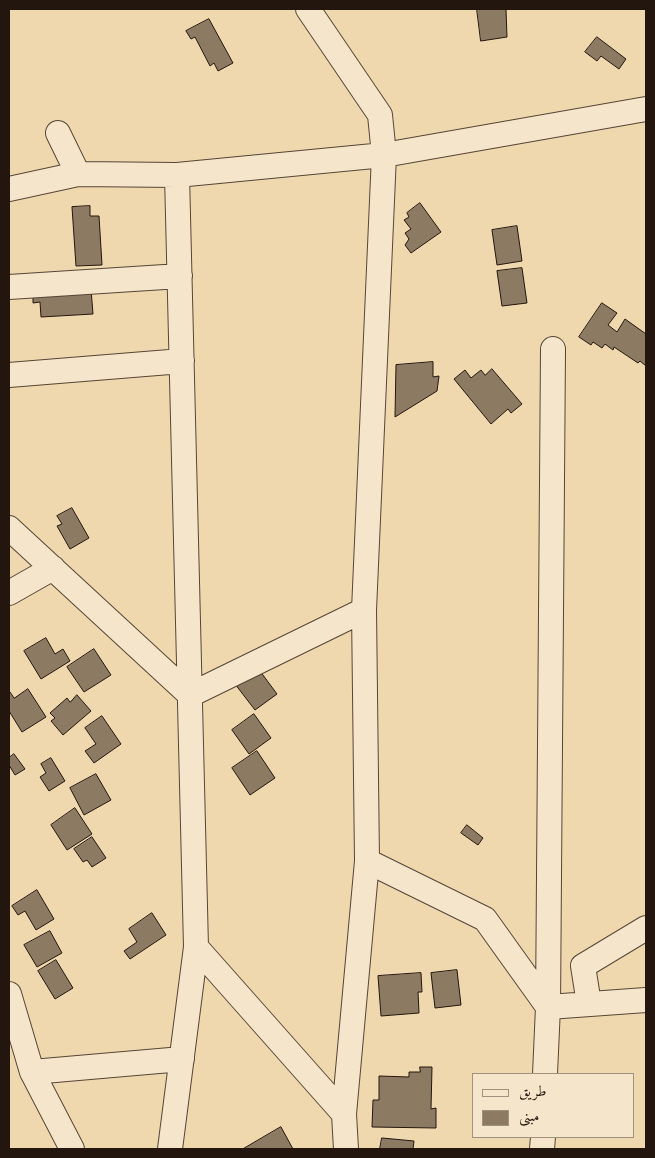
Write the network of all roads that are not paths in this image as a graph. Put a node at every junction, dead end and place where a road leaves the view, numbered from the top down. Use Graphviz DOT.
graph roads {
  1 [pos="308,9"];
  2 [pos="646,109"];
  3 [pos="58,133"];
  4 [pos="384,155"];
  5 [pos="78,174"];
  6 [pos="177,174"];
  7 [pos="9,189"];
  8 [pos="180,276"];
  9 [pos="9,287"];
  10 [pos="553,349"];
  11 [pos="182,361"];
  12 [pos="9,375"];
  13 [pos="9,528"];
  14 [pos="53,568"];
  15 [pos="9,593"];
  16 [pos="364,610"];
  17 [pos="190,695"];
  18 [pos="367,861"];
  19 [pos="646,928"];
  20 [pos="196,947"];
  21 [pos="9,994"];
  22 [pos="646,1000"];
  23 [pos="589,1004"];
  24 [pos="548,1007"];
  25 [pos="182,1059"];
  26 [pos="32,1072"];
  27 [pos="545,1073"];
  28 [pos="344,1114"];
  29 [pos="72,1149"];
  30 [pos="170,1149"];
  31 [pos="346,1149"];
  1 -- 4 [label="street"];
  2 -- 4 [label="street"];
  3 -- 5 [label="street"];
  4 -- 6 [label="street"];
  4 -- 16 [label="street"];
  5 -- 6 [label="street"];
  5 -- 7 [label="street"];
  6 -- 8 [label="street"];
  8 -- 9 [label="street"];
  8 -- 11 [label="street"];
  10 -- 24 [label="street"];
  11 -- 12 [label="street"];
  11 -- 17 [label="street"];
  13 -- 14 [label="street"];
  14 -- 15 [label="street"];
  14 -- 17 [label="street"];
  16 -- 17 [label="street"];
  16 -- 18 [label="street"];
  17 -- 20 [label="street"];
  18 -- 24 [label="street"];
  18 -- 28 [label="street"];
  19 -- 23 [label="street"];
  20 -- 25 [label="street"];
  20 -- 28 [label="street"];
  21 -- 26 [label="street"];
  22 -- 23 [label="street"];
  23 -- 24 [label="street"];
  24 -- 27 [label="street"];
  25 -- 26 [label="street"];
  25 -- 30 [label="street"];
  26 -- 29 [label="street"];
  28 -- 31 [label="street"];
}
